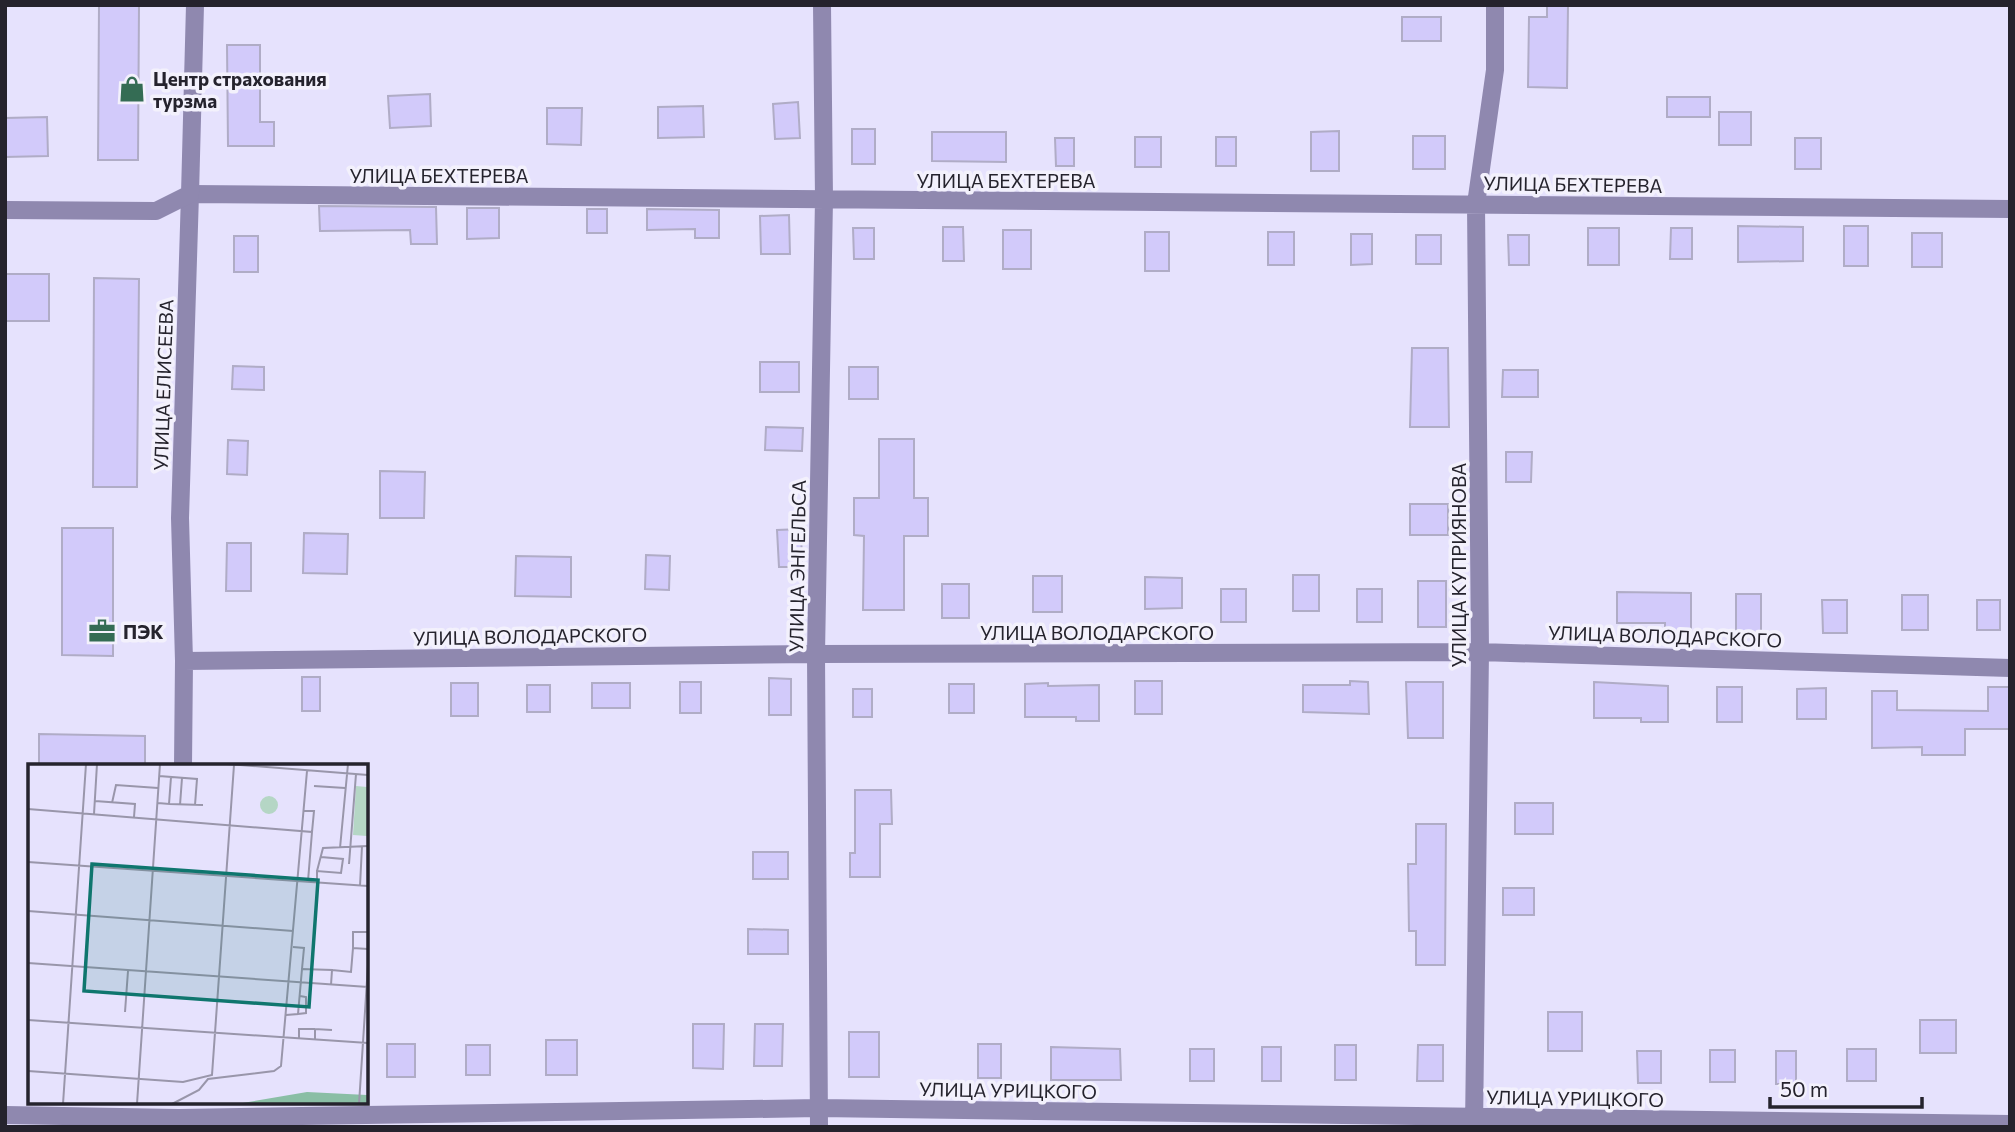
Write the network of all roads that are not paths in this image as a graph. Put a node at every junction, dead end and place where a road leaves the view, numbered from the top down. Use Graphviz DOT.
graph roads {
  1 [pos="195,5"];
  2 [pos="822,5"];
  3 [pos="1496,5"];
  4 [pos="190,194"];
  5 [pos="824,199"];
  6 [pos="1476,204"];
  7 [pos="2010,209"];
  8 [pos="5,210"];
  9 [pos="1480,652"];
  10 [pos="816,654"];
  11 [pos="184,661"];
  12 [pos="2010,668"];
  13 [pos="183,764"];
  14 [pos="819,1108"];
  15 [pos="5,1115"];
  16 [pos="178,1116"];
  17 [pos="1474,1122"];
  18 [pos="2010,1124"];
  19 [pos="818,1127"];
  1 -- 4 [label="street, УЛИЦА ЕЛИСЕЕВА"];
  2 -- 5 [label="street, УЛИЦА ЭНГЕЛЬСА"];
  3 -- 6 [label="street, УЛИЦА КУПРИЯНОВА"];
  4 -- 5 [label="street, УЛИЦА БЕХТЕРЕВА"];
  4 -- 8 [label="street, УЛИЦА БЕХТЕРЕВА"];
  4 -- 11 [label="street, УЛИЦА ЕЛИСЕЕВА"];
  5 -- 6 [label="street, УЛИЦА БЕХТЕРЕВА"];
  5 -- 10 [label="street, УЛИЦА ЭНГЕЛЬСА"];
  6 -- 7 [label="street, УЛИЦА БЕХТЕРЕВА"];
  6 -- 9 [label="street, УЛИЦА КУПРИЯНОВА"];
  9 -- 10 [label="street, УЛИЦА ВОЛОДАРСКОГО"];
  9 -- 12 [label="street, УЛИЦА ВОЛОДАРСКОГО"];
  9 -- 17 [label="street, УЛИЦА КУПРИЯНОВА"];
  10 -- 11 [label="street, УЛИЦА ВОЛОДАРСКОГО"];
  10 -- 14 [label="street, УЛИЦА ЭНГЕЛЬСА"];
  11 -- 13 [label="street, УЛИЦА ЕЛИСЕЕВА"];
  14 -- 16 [label="street, УЛИЦА УРИЦКОГО"];
  14 -- 17 [label="street, УЛИЦА УРИЦКОГО"];
  14 -- 19 [label="street, УЛИЦА ЭНГЕЛЬСА"];
  15 -- 16 [label="street, УЛИЦА УРИЦКОГО"];
  17 -- 18 [label="street, УЛИЦА УРИЦКОГО"];
}
